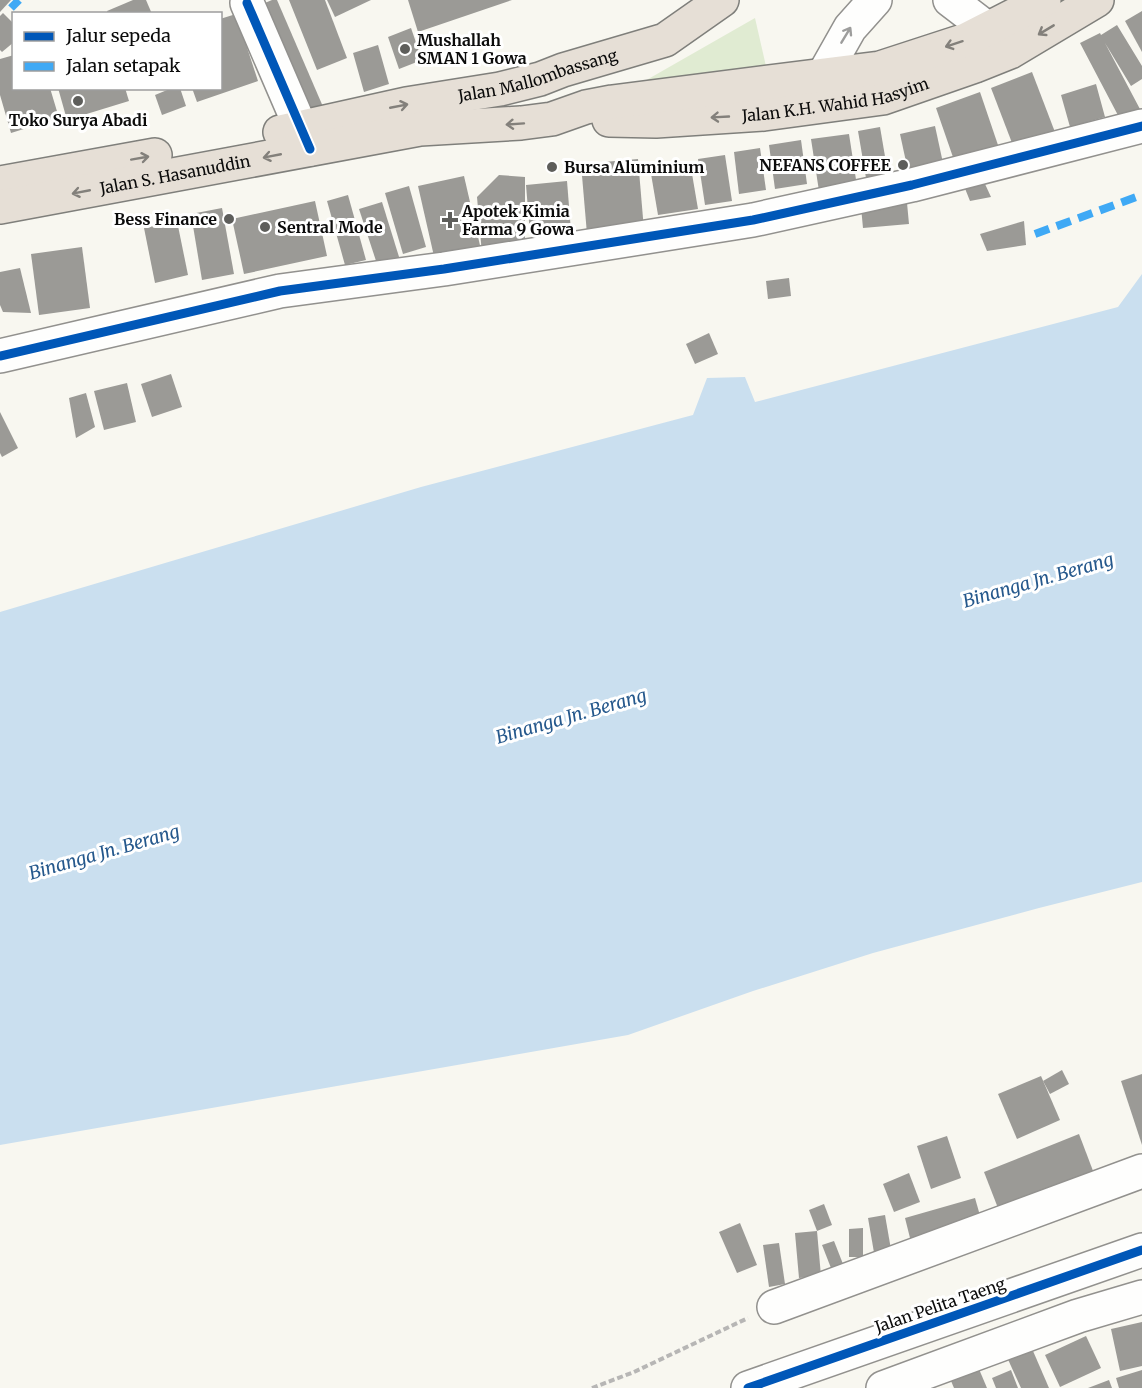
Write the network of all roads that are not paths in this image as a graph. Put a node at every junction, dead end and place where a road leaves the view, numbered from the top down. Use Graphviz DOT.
graph roads {
  1 [pos="875,0"];
  2 [pos="950,0"];
  3 [pos="1044,0"];
  4 [pos="1097,0"];
  5 [pos="718,1"];
  6 [pos="247,3"];
  7 [pos="988,29"];
  8 [pos="824,74"];
  9 [pos="612,102"];
  10 [pos="552,119"];
  11 [pos="1142,126"];
  12 [pos="346,129"];
  13 [pos="305,139"];
  14 [pos="0,183"];
  15 [pos="0,207"];
  16 [pos="0,356"];
  17 [pos="1142,1171"];
  18 [pos="1142,1250"];
  19 [pos="1142,1297"];
  20 [pos="774,1307"];
  21 [pos="897,1386"];
  22 [pos="748,1388"];
  8 -- 1 [label="street, one-way"];
  2 -- 7 [label="street"];
  3 -- 7 [label="highway, Jalan K.H. Wahid Hasyim"];
  4 -- 10 [label="highway, Jalan K.H. Wahid Hasyim, one-way"];
  12 -- 5 [label="highway, Jalan Mallombassang, one-way"];
  6 -- 13 [label="street"];
  7 -- 8 [label="highway, Jalan K.H. Wahid Hasyim, one-way"];
  8 -- 9 [label="highway, Jalan K.H. Wahid Hasyim"];
  9 -- 10 [label="highway, Jalan Mallombassang"];
  10 -- 12 [label="highway, Jalan Mallombassang, one-way"];
  11 -- 16 [label="street"];
  12 -- 13 [label="highway, Jalan S. Hasanuddin"];
  14 -- 13 [label="highway, Jalan S. Hasanuddin, one-way"];
  13 -- 15 [label="highway, Jalan S. Hasanuddin, one-way"];
  17 -- 20 [label="street"];
  18 -- 22 [label="street, Jalan Pelita Taeng"];
  19 -- 21 [label="street"];
}
